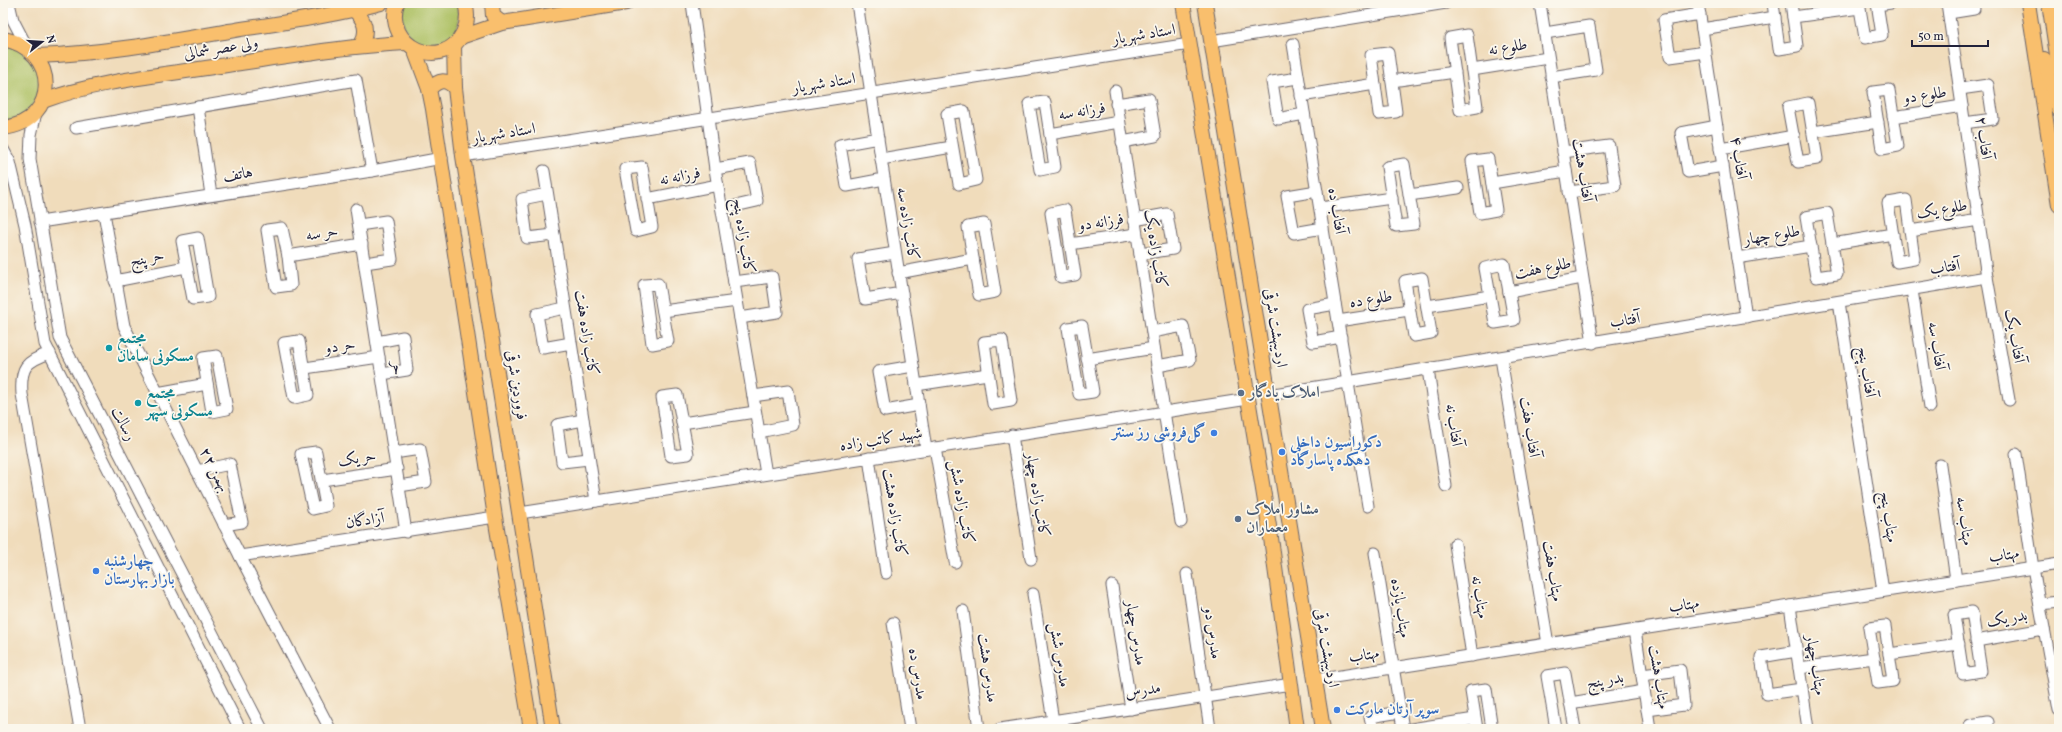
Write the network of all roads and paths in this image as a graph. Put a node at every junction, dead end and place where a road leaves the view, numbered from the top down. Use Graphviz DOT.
graph roads {
  1 [pos="9,3"];
  2 [pos="381,3"];
  3 [pos="396,3"];
  4 [pos="464,3"];
  5 [pos="492,3"];
  6 [pos="626,3"];
  7 [pos="692,3"];
  8 [pos="857,3"];
  9 [pos="1183,3"];
  10 [pos="1205,3"];
  11 [pos="1446,3"];
  12 [pos="1540,3"];
  13 [pos="1773,3"];
  14 [pos="1791,3"];
  15 [pos="1891,3"];
  16 [pos="1973,3"];
  17 [pos="2049,3"];
  18 [pos="1877,4"];
  19 [pos="1859,5"];
  20 [pos="2028,6"];
  21 [pos="1699,8"];
  22 [pos="1948,8"];
  23 [pos="354,10"];
  24 [pos="1775,17"];
  25 [pos="1793,17"];
  26 [pos="502,23"];
  27 [pos="1702,29"];
  28 [pos="1545,33"];
  29 [pos="3,39"];
  30 [pos="1211,40"];
  31 [pos="457,41"];
  32 [pos="1190,44"];
  33 [pos="1293,44"];
  34 [pos="361,45"];
  35 [pos="410,46"];
  36 [pos="31,51"];
  37 [pos="1706,52"];
  38 [pos="1548,58"];
  39 [pos="2059,68"];
  40 [pos="1472,70"];
  41 [pos="1455,72"];
  42 [pos="1551,77"];
  43 [pos="1298,78"];
  44 [pos="1392,81"];
  45 [pos="1375,84"];
  46 [pos="455,88"];
  47 [pos="429,89"];
  48 [pos="1960,89"];
  49 [pos="1115,91"];
  50 [pos="871,93"];
  51 [pos="1301,96"];
  52 [pos="1116,104"];
  53 [pos="40,106"];
  54 [pos="1962,106"];
  55 [pos="198,107"];
  56 [pos="2059,110"];
  57 [pos="1304,114"];
  58 [pos="1893,117"];
  59 [pos="708,118"];
  60 [pos="1119,122"];
  61 [pos="1878,122"];
  62 [pos="1964,123"];
  63 [pos="1717,126"];
  64 [pos="3,128"];
  65 [pos="76,128"];
  66 [pos="1813,132"];
  67 [pos="1050,134"];
  68 [pos="1794,136"];
  69 [pos="878,138"];
  70 [pos="1122,142"];
  71 [pos="952,147"];
  72 [pos="3,148"];
  73 [pos="1720,149"];
  74 [pos="1563,152"];
  75 [pos="463,156"];
  76 [pos="442,158"];
  77 [pos="881,160"];
  78 [pos="1723,166"];
  79 [pos="715,169"];
  80 [pos="372,171"];
  81 [pos="544,171"];
  82 [pos="1566,171"];
  83 [pos="884,179"];
  84 [pos="1492,183"];
  85 [pos="718,186"];
  86 [pos="1458,188"];
  87 [pos="1317,191"];
  88 [pos="1569,192"];
  89 [pos="547,194"];
  90 [pos="1409,195"];
  91 [pos="211,196"];
  92 [pos="1392,198"];
  93 [pos="647,199"];
  94 [pos="2059,205"];
  95 [pos="722,208"];
  96 [pos="1320,208"];
  97 [pos="356,209"];
  98 [pos="104,213"];
  99 [pos="1134,220"];
  100 [pos="1979,220"];
  101 [pos="40,222"];
  102 [pos="359,225"];
  103 [pos="1323,228"];
  104 [pos="1910,231"];
  105 [pos="1136,234"];
  106 [pos="1893,234"];
  107 [pos="554,235"];
  108 [pos="362,244"];
  109 [pos="1070,244"];
  110 [pos="1832,244"];
  111 [pos="1811,246"];
  112 [pos="895,253"];
  113 [pos="1140,254"];
  114 [pos="288,256"];
  115 [pos="1737,258"];
  116 [pos="973,259"];
  117 [pos="365,263"];
  118 [pos="186,267"];
  119 [pos="898,272"];
  120 [pos="1987,277"];
  121 [pos="1582,278"];
  122 [pos="115,282"];
  123 [pos="734,282"];
  124 [pos="1912,290"];
  125 [pos="1509,292"];
  126 [pos="902,293"];
  127 [pos="1490,296"];
  128 [pos="737,301"];
  129 [pos="1839,302"];
  130 [pos="1335,304"];
  131 [pos="1427,306"];
  132 [pos="565,308"];
  133 [pos="1409,310"];
  134 [pos="663,311"];
  135 [pos="1746,317"];
  136 [pos="740,318"];
  137 [pos="1338,321"];
  138 [pos="1152,332"];
  139 [pos="1341,337"];
  140 [pos="377,342"];
  141 [pos="1593,342"];
  142 [pos="571,343"];
  143 [pos="1154,348"];
  144 [pos="50,353"];
  145 [pos="379,357"];
  146 [pos="1501,358"];
  147 [pos="1087,359"];
  148 [pos="913,366"];
  149 [pos="1157,366"];
  150 [pos="305,368"];
  151 [pos="1428,370"];
  152 [pos="382,374"];
  153 [pos="988,374"];
  154 [pos="1348,383"];
  155 [pos="207,384"];
  156 [pos="916,385"];
  157 [pos="157,393"];
  158 [pos="1268,395"];
  159 [pos="753,396"];
  160 [pos="1248,399"];
  161 [pos="2009,400"];
  162 [pos="919,405"];
  163 [pos="1930,407"];
  164 [pos="755,412"];
  165 [pos="1164,412"];
  166 [pos="583,420"];
  167 [pos="682,423"];
  168 [pos="759,432"];
  169 [pos="1012,436"];
  170 [pos="930,448"];
  171 [pos="1862,448"];
  172 [pos="394,453"];
  173 [pos="2016,454"];
  174 [pos="869,458"];
  175 [pos="589,459"];
  176 [pos="1940,465"];
  177 [pos="397,469"];
  178 [pos="197,471"];
  179 [pos="766,474"];
  180 [pos="322,480"];
  181 [pos="399,486"];
  182 [pos="1446,486"];
  183 [pos="596,501"];
  184 [pos="1525,502"];
  185 [pos="1368,506"];
  186 [pos="520,513"];
  187 [pos="1288,516"];
  188 [pos="495,517"];
  189 [pos="1268,521"];
  190 [pos="1182,522"];
  191 [pos="224,525"];
  192 [pos="406,532"];
  193 [pos="1455,544"];
  194 [pos="1375,553"];
  195 [pos="240,556"];
  196 [pos="1274,558"];
  197 [pos="1031,559"];
  198 [pos="1294,561"];
  199 [pos="955,562"];
  200 [pos="2059,564"];
  201 [pos="2034,568"];
  202 [pos="886,573"];
  203 [pos="1187,574"];
  204 [pos="1956,580"];
  205 [pos="1112,586"];
  206 [pos="1883,591"];
  207 [pos="1033,594"];
  208 [pos="2059,602"];
  209 [pos="2040,604"];
  210 [pos="1790,606"];
  211 [pos="963,611"];
  212 [pos="894,624"];
  213 [pos="2044,629"];
  214 [pos="1635,630"];
  215 [pos="1976,640"];
  216 [pos="1548,644"];
  217 [pos="1959,644"];
  218 [pos="1797,651"];
  219 [pos="1889,654"];
  220 [pos="1472,656"];
  221 [pos="2054,657"];
  222 [pos="1874,658"];
  223 [pos="1393,668"];
  224 [pos="1799,668"];
  225 [pos="1642,675"];
  226 [pos="1314,680"];
  227 [pos="1291,684"];
  228 [pos="1802,689"];
  229 [pos="1644,690"];
  230 [pos="1205,697"];
  231 [pos="1570,703"];
  232 [pos="1131,709"];
  233 [pos="1647,710"];
  234 [pos="2059,710"];
  235 [pos="1400,712"];
  236 [pos="1053,721"];
  237 [pos="1476,724"];
  238 [pos="80,729"];
  239 [pos="240,729"];
  240 [pos="262,729"];
  241 [pos="330,729"];
  242 [pos="531,729"];
  243 [pos="553,729"];
  244 [pos="910,729"];
  245 [pos="979,729"];
  246 [pos="1000,729"];
  247 [pos="1210,729"];
  248 [pos="1297,729"];
  249 [pos="1323,729"];
  250 [pos="1373,729"];
  251 [pos="1403,729"];
  252 [pos="1411,729"];
  253 [pos="1492,729"];
  254 [pos="1556,729"];
  255 [pos="1575,729"];
  256 [pos="1650,729"];
  257 [pos="1808,729"];
  258 [pos="1971,729"];
  259 [pos="1988,729"];
  1 -- 36 [label="street"];
  2 -- 23 [label="main road, ولی عصر شمالی"];
  3 -- 35 [label="main road"];
  4 -- 31 [label="main road, فروردین شرقی"];
  5 -- 26 [label="main road"];
  6 -- 26 [label="main road"];
  7 -- 59 [label="street, کاتب زاده پنج"];
  8 -- 50 [label="street, کاتب زاده سه"];
  9 -- 32 [label="main road"];
  10 -- 30 [label="main road, اردیبهشت شرقی"];
  11 -- 30 [label="street"];
  12 -- 28 [label="street, آفتاب هشت"];
  13 -- 24 [label="street"];
  14 -- 25 [label="street"];
  15 -- 18 [label="street"];
  16 -- 22 [label="street"];
  17 -- 39 [label="main road"];
  18 -- 19 [label="street"];
  19 -- 25 [label="street"];
  20 -- 56 [label="main road"];
  20 -- 94 [label="main road"];
  21 -- 27 [label="street, آفتاب ۴"];
  21 -- 37 [label="street"];
  22 -- 48 [label="street, آفتاب ۲"];
  23 -- 34 [label="main road"];
  23 -- 36 [label="main road, ولی عصر شمالی"];
  24 -- 25 [label="street"];
  24 -- 27 [label="street"];
  26 -- 31 [label="main road"];
  27 -- 37 [label="street, آفتاب ۴"];
  28 -- 38 [label="street, آفتاب هشت"];
  28 -- 42 [label="street"];
  29 -- 36 [label="main road"];
  30 -- 158 [label="main road, اردیبهشت شرقی"];
  31 -- 35 [label="main road, ولی عصر شمالی"];
  31 -- 46 [label="main road, فروردین شرقی"];
  32 -- 50 [label="street, استاد شهریار"];
  32 -- 160 [label="main road"];
  33 -- 43 [label="street, آفتاب ده"];
  34 -- 35 [label="main road, ولی عصر شمالی"];
  34 -- 53 [label="main road, ولی عصر شمالی"];
  35 -- 47 [label="main road"];
  36 -- 53 [label="main road"];
  37 -- 63 [label="street, آفتاب ۴"];
  38 -- 40 [label="street, طلوع نه"];
  38 -- 42 [label="street, آفتاب هشت"];
  40 -- 41 [label="street"];
  40 -- 41 [label="street"];
  41 -- 44 [label="street"];
  42 -- 74 [label="street, آفتاب هشت"];
  43 -- 51 [label="street, آفتاب ده"];
  43 -- 57 [label="street"];
  44 -- 45 [label="street"];
  44 -- 45 [label="street"];
  45 -- 51 [label="street"];
  46 -- 47 [label="main road"];
  46 -- 75 [label="main road, فروردین شرقی"];
  47 -- 76 [label="main road"];
  48 -- 54 [label="street, آفتاب ۲"];
  48 -- 62 [label="street"];
  49 -- 52 [label="street, کاتب زاده یک"];
  50 -- 59 [label="street, استاد شهریار"];
  50 -- 69 [label="street, کاتب زاده سه"];
  51 -- 57 [label="street, آفتاب ده"];
  52 -- 60 [label="street, کاتب زاده یک"];
  52 -- 70 [label="street"];
  53 -- 64 [label="main road, ولی عصر شمالی"];
  53 -- 101 [label="street, رسالت"];
  54 -- 58 [label="street, طلوع دو"];
  54 -- 62 [label="street, آفتاب ۲"];
  55 -- 65 [label="street"];
  55 -- 80 [label="street"];
  55 -- 91 [label="street"];
  57 -- 87 [label="street, آفتاب ده"];
  58 -- 61 [label="street"];
  58 -- 61 [label="street"];
  59 -- 75 [label="street, استاد شهریار"];
  59 -- 79 [label="street, کاتب زاده پنج"];
  60 -- 67 [label="street, فرزانه سه"];
  60 -- 70 [label="street, کاتب زاده یک"];
  61 -- 66 [label="street"];
  62 -- 100 [label="street, آفتاب ۲"];
  63 -- 73 [label="street, آفتاب ۴"];
  63 -- 78 [label="street"];
  66 -- 68 [label="street"];
  66 -- 68 [label="street"];
  67 -- 67 [label="street"];
  68 -- 73 [label="street"];
  69 -- 77 [label="street, کاتب زاده سه"];
  69 -- 83 [label="street"];
  70 -- 99 [label="street, کاتب زاده یک"];
  71 -- 71 [label="street"];
  71 -- 77 [label="street"];
  72 -- 144 [label="street, رسالت"];
  73 -- 78 [label="street, آفتاب ۴"];
  74 -- 82 [label="street, آفتاب هشت"];
  74 -- 88 [label="street"];
  75 -- 186 [label="main road, فروردین شرقی"];
  76 -- 80 [label="street, هاتف"];
  76 -- 188 [label="main road"];
  77 -- 83 [label="street, کاتب زاده سه"];
  78 -- 115 [label="street, آفتاب ۴"];
  79 -- 85 [label="street, کاتب زاده پنج"];
  79 -- 95 [label="street"];
  80 -- 91 [label="street, هاتف"];
  81 -- 89 [label="street, کاتب زاده هفت"];
  82 -- 84 [label="street"];
  82 -- 88 [label="street, آفتاب هشت"];
  83 -- 112 [label="street, کاتب زاده سه"];
  85 -- 93 [label="street, فرزانه نه"];
  85 -- 95 [label="street, کاتب زاده پنج"];
  86 -- 90 [label="street"];
  87 -- 96 [label="street, آفتاب ده"];
  87 -- 103 [label="street"];
  88 -- 121 [label="street, آفتاب هشت"];
  89 -- 107 [label="street, کاتب زاده هفت"];
  89 -- 107 [label="street"];
  90 -- 92 [label="street"];
  90 -- 92 [label="street"];
  91 -- 98 [label="street, هاتف"];
  92 -- 96 [label="street"];
  93 -- 93 [label="street"];
  95 -- 123 [label="street, کاتب زاده پنج"];
  96 -- 103 [label="street, آفتاب ده"];
  97 -- 102 [label="street, حر"];
  98 -- 101 [label="street, هاتف"];
  98 -- 122 [label="street, ۲۲ بهمن"];
  99 -- 105 [label="street, کاتب زاده یک"];
  99 -- 113 [label="street"];
  100 -- 104 [label="street, طلوع یک"];
  100 -- 120 [label="street, آفتاب ۲"];
  101 -- 240 [label="street, رسالت"];
  102 -- 108 [label="street, حر"];
  102 -- 117 [label="street"];
  103 -- 130 [label="street, آفتاب ده"];
  104 -- 106 [label="street"];
  104 -- 106 [label="street"];
  105 -- 109 [label="street, فرزانه دو"];
  105 -- 113 [label="street, کاتب زاده یک"];
  106 -- 110 [label="street"];
  107 -- 132 [label="street, کاتب زاده هفت"];
  108 -- 114 [label="street, حر سه"];
  108 -- 117 [label="street, حر"];
  109 -- 109 [label="street"];
  110 -- 111 [label="street"];
  110 -- 111 [label="street"];
  111 -- 115 [label="street, طلوع چهار"];
  112 -- 119 [label="street, کاتب زاده سه"];
  112 -- 126 [label="street"];
  113 -- 138 [label="street, کاتب زاده یک"];
  114 -- 114 [label="street"];
  115 -- 135 [label="street, آفتاب ۴"];
  116 -- 116 [label="street"];
  116 -- 119 [label="street"];
  117 -- 140 [label="street, حر"];
  118 -- 118 [label="street"];
  118 -- 122 [label="street, حر پنج"];
  119 -- 126 [label="street, کاتب زاده سه"];
  120 -- 124 [label="street, آفتاب"];
  120 -- 161 [label="street, آفتاب یک"];
  121 -- 125 [label="street, طلوع هفت"];
  121 -- 141 [label="street, آفتاب هشت"];
  122 -- 157 [label="street, ۲۲ بهمن"];
  123 -- 128 [label="street, کاتب زاده پنج"];
  123 -- 136 [label="street"];
  124 -- 129 [label="street, آفتاب"];
  124 -- 163 [label="street, آفتاب سه"];
  125 -- 127 [label="street"];
  125 -- 127 [label="street"];
  126 -- 148 [label="street, کاتب زاده سه"];
  127 -- 131 [label="street"];
  128 -- 134 [label="street"];
  128 -- 136 [label="street, کاتب زاده پنج"];
  129 -- 135 [label="street, آفتاب"];
  129 -- 171 [label="street, آفتاب پنج"];
  130 -- 137 [label="street, آفتاب ده"];
  130 -- 139 [label="street"];
  131 -- 133 [label="street"];
  131 -- 133 [label="street"];
  132 -- 142 [label="street, کاتب زاده هفت"];
  132 -- 142 [label="street"];
  133 -- 137 [label="street, طلوع ده"];
  134 -- 134 [label="street"];
  135 -- 141 [label="street, آفتاب"];
  136 -- 159 [label="street, کاتب زاده پنج"];
  137 -- 139 [label="street, آفتاب ده"];
  138 -- 143 [label="street, کاتب زاده یک"];
  138 -- 149 [label="street"];
  139 -- 154 [label="street, آفتاب ده"];
  140 -- 145 [label="street, حر"];
  140 -- 152 [label="street"];
  141 -- 146 [label="street, آفتاب"];
  142 -- 166 [label="street, کاتب زاده هفت"];
  143 -- 147 [label="street"];
  143 -- 149 [label="street, کاتب زاده یک"];
  144 -- 238 [label="street"];
  144 -- 239 [label="street, رسالت"];
  145 -- 150 [label="street, حر دو"];
  145 -- 152 [label="street, حر"];
  146 -- 151 [label="street, آفتاب"];
  146 -- 184 [label="street, آفتاب هفت"];
  147 -- 147 [label="street"];
  148 -- 156 [label="street, کاتب زاده سه"];
  148 -- 162 [label="street"];
  149 -- 165 [label="street, کاتب زاده یک"];
  150 -- 150 [label="street"];
  151 -- 154 [label="street, آفتاب"];
  151 -- 182 [label="street, آفتاب نه"];
  152 -- 172 [label="street, حر"];
  153 -- 153 [label="street"];
  153 -- 156 [label="street"];
  154 -- 158 [label="street, آفتاب"];
  154 -- 185 [label="street, آفتاب ده"];
  155 -- 157 [label="street"];
  156 -- 162 [label="street, کاتب زاده سه"];
  157 -- 178 [label="street, ۲۲ بهمن"];
  158 -- 187 [label="main road, اردیبهشت شرقی"];
  159 -- 164 [label="street, کاتب زاده پنج"];
  159 -- 168 [label="street"];
  160 -- 165 [label="street, شهید کاتب زاده"];
  160 -- 189 [label="main road"];
  162 -- 170 [label="street, کاتب زاده سه"];
  164 -- 167 [label="street"];
  164 -- 168 [label="street, کاتب زاده پنج"];
  165 -- 169 [label="street, شهید کاتب زاده"];
  165 -- 190 [label="street, کاتب زاده یک"];
  166 -- 175 [label="street, کاتب زاده هفت"];
  166 -- 175 [label="street"];
  167 -- 167 [label="street"];
  168 -- 179 [label="street, کاتب زاده پنج"];
  169 -- 170 [label="street, شهید کاتب زاده"];
  169 -- 197 [label="street, کاتب زاده چهار"];
  170 -- 174 [label="street, شهید کاتب زاده"];
  170 -- 199 [label="street, کاتب زاده شش"];
  171 -- 206 [label="street, مهتاب پنج"];
  172 -- 177 [label="street, حر"];
  172 -- 181 [label="street"];
  173 -- 201 [label="street"];
  174 -- 179 [label="street, شهید کاتب زاده"];
  174 -- 202 [label="street, کاتب زاده هشت"];
  175 -- 183 [label="street, کاتب زاده هفت"];
  176 -- 204 [label="street, مهتاب سه"];
  177 -- 180 [label="street, حر یک"];
  177 -- 181 [label="street, حر"];
  178 -- 191 [label="street, ۲۲ بهمن"];
  178 -- 191 [label="street"];
  179 -- 183 [label="street, شهید کاتب زاده"];
  180 -- 180 [label="street"];
  181 -- 192 [label="street, حر"];
  183 -- 186 [label="street, شهید کاتب زاده"];
  184 -- 216 [label="street, مهتاب هفت"];
  186 -- 243 [label="main road, فروردین شرقی"];
  187 -- 189 [label="main road"];
  187 -- 198 [label="main road, اردیبهشت شرقی"];
  188 -- 192 [label="street, آزادگان"];
  188 -- 242 [label="main road"];
  189 -- 196 [label="main road"];
  191 -- 195 [label="street, ۲۲ بهمن"];
  192 -- 195 [label="street, آزادگان"];
  193 -- 220 [label="street, مهتاب نه"];
  194 -- 223 [label="street, مهتاب یازده"];
  195 -- 241 [label="street, ۲۲ بهمن"];
  196 -- 198 [label="main road"];
  196 -- 227 [label="main road"];
  198 -- 226 [label="main road, اردیبهشت شرقی"];
  200 -- 201 [label="street, مهتاب"];
  201 -- 204 [label="street, مهتاب"];
  201 -- 209 [label="street"];
  203 -- 230 [label="street, مدرس دو"];
  204 -- 206 [label="street, مهتاب"];
  205 -- 232 [label="street, مدرس چهار"];
  206 -- 210 [label="street, مهتاب"];
  207 -- 236 [label="street, مدرس شش"];
  208 -- 209 [label="street"];
  209 -- 213 [label="street"];
  210 -- 214 [label="street, مهتاب"];
  210 -- 218 [label="street, مهتاب چهار"];
  211 -- 245 [label="street, مدرس هشت"];
  212 -- 244 [label="street, مدرس ده"];
  213 -- 215 [label="street, بدر یک"];
  213 -- 221 [label="street"];
  214 -- 216 [label="street, مهتاب"];
  214 -- 225 [label="street, مهتاب هشت"];
  215 -- 217 [label="street"];
  215 -- 217 [label="street"];
  216 -- 220 [label="street, مهتاب"];
  217 -- 219 [label="street"];
  218 -- 224 [label="street, مهتاب چهار"];
  218 -- 228 [label="street"];
  219 -- 222 [label="street"];
  219 -- 222 [label="street"];
  220 -- 223 [label="street, مهتاب"];
  221 -- 234 [label="street"];
  222 -- 224 [label="street"];
  223 -- 226 [label="street, مهتاب"];
  223 -- 235 [label="street, مهتاب یازده"];
  224 -- 228 [label="street, مهتاب چهار"];
  225 -- 229 [label="street, مهتاب هشت"];
  225 -- 233 [label="street"];
  226 -- 249 [label="main road, اردیبهشت شرقی"];
  227 -- 230 [label="street, مدرس"];
  227 -- 248 [label="main road"];
  228 -- 257 [label="street, مهتاب چهار"];
  229 -- 231 [label="street, بدر پنج"];
  229 -- 233 [label="street, مهتاب هشت"];
  230 -- 232 [label="street, مدرس"];
  230 -- 247 [label="street, مدرس دو"];
  231 -- 254 [label="street"];
  231 -- 255 [label="street"];
  232 -- 236 [label="street, مدرس"];
  233 -- 256 [label="street, مهتاب هشت"];
  235 -- 250 [label="street"];
  235 -- 251 [label="street, مهتاب یازده"];
  236 -- 246 [label="street, مدرس"];
  237 -- 252 [label="street"];
  237 -- 253 [label="street"];
  258 -- 259 [label="street"];
}
